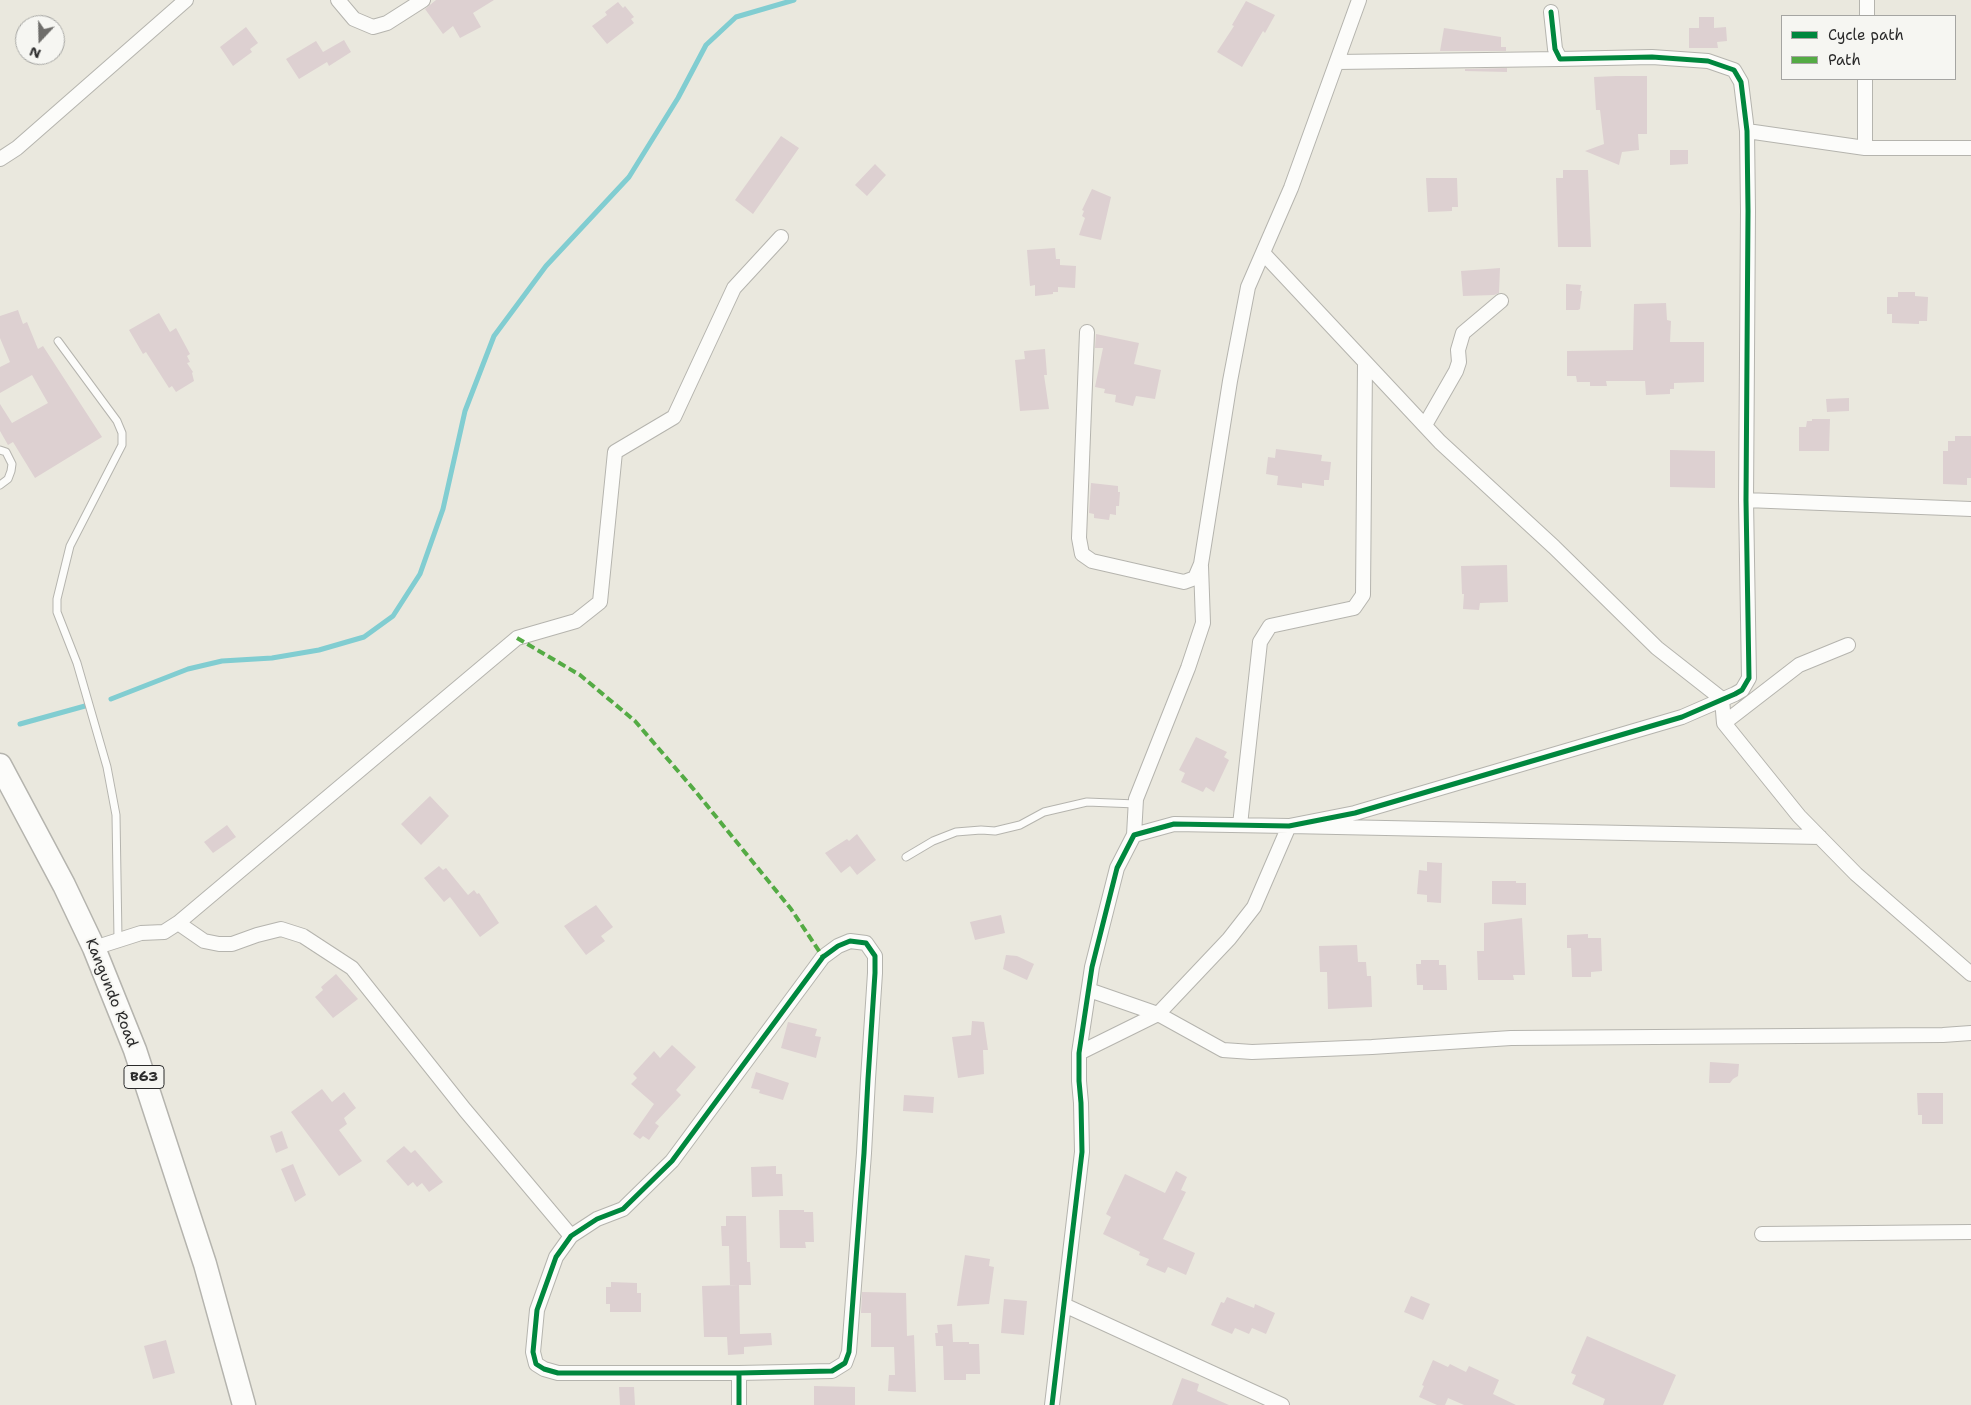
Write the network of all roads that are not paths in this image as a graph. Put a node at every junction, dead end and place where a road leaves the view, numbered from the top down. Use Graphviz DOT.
graph roads {
  1 [pos="186,0"];
  2 [pos="338,0"];
  3 [pos="423,0"];
  4 [pos="1359,0"];
  5 [pos="1867,0"];
  6 [pos="1551,12"];
  7 [pos="1867,15"];
  8 [pos="1560,59"];
  9 [pos="1337,62"];
  10 [pos="1865,80"];
  11 [pos="1747,131"];
  12 [pos="1865,148"];
  13 [pos="1971,148"];
  14 [pos="0,159"];
  15 [pos="780,237"];
  16 [pos="1263,253"];
  17 [pos="1501,301"];
  18 [pos="1087,332"];
  19 [pos="58,341"];
  20 [pos="1365,362"];
  21 [pos="1425,425"];
  22 [pos="0,450"];
  23 [pos="0,485"];
  24 [pos="1746,500"];
  25 [pos="1971,509"];
  26 [pos="1201,564"];
  27 [pos="1848,645"];
  28 [pos="1722,699"];
  29 [pos="1724,723"];
  30 [pos="0,765"];
  31 [pos="1136,804"];
  32 [pos="1240,825"];
  33 [pos="1288,826"];
  34 [pos="1134,835"];
  35 [pos="1820,837"];
  36 [pos="906,857"];
  37 [pos="178,923"];
  38 [pos="118,939"];
  39 [pos="94,948"];
  40 [pos="1971,974"];
  41 [pos="1089,990"];
  42 [pos="1158,1014"];
  43 [pos="1971,1033"];
  44 [pos="1080,1053"];
  45 [pos="1971,1232"];
  46 [pos="1762,1234"];
  47 [pos="571,1236"];
  48 [pos="1064,1305"];
  49 [pos="739,1373"];
  50 [pos="244,1405"];
  51 [pos="739,1405"];
  52 [pos="1052,1405"];
  53 [pos="1282,1405"];
  1 -- 14 [label="street"];
  2 -- 3 [label="street"];
  4 -- 9 [label="street"];
  5 -- 7 [label="street"];
  6 -- 8 [label="street"];
  8 -- 9 [label="street"];
  8 -- 11 [label="street"];
  9 -- 16 [label="street"];
  10 -- 12 [label="street"];
  11 -- 12 [label="street"];
  11 -- 24 [label="street"];
  12 -- 13 [label="street"];
  15 -- 37 [label="street"];
  16 -- 20 [label="street"];
  16 -- 26 [label="street"];
  17 -- 21 [label="street"];
  18 -- 26 [label="street"];
  19 -- 38 [label="lane"];
  20 -- 21 [label="street"];
  20 -- 32 [label="street"];
  21 -- 28 [label="street"];
  22 -- 23 [label="lane"];
  24 -- 25 [label="street"];
  24 -- 28 [label="street"];
  26 -- 31 [label="street"];
  27 -- 29 [label="street"];
  28 -- 29 [label="street"];
  28 -- 33 [label="street"];
  29 -- 35 [label="street"];
  30 -- 39 [label="highway, Kangundo Road / B63"];
  31 -- 34 [label="street"];
  31 -- 36 [label="lane"];
  32 -- 33 [label="street"];
  32 -- 34 [label="street"];
  33 -- 35 [label="street"];
  33 -- 42 [label="street"];
  34 -- 41 [label="street"];
  35 -- 40 [label="street"];
  37 -- 38 [label="street"];
  37 -- 47 [label="street"];
  38 -- 39 [label="street"];
  39 -- 50 [label="highway, Kangundo Road / B63"];
  41 -- 42 [label="street"];
  41 -- 44 [label="street"];
  42 -- 43 [label="street"];
  42 -- 44 [label="street"];
  44 -- 48 [label="street"];
  45 -- 46 [label="street"];
  47 -- 49 [label="street"];
  47 -- 49 [label="street"];
  48 -- 52 [label="street"];
  48 -- 53 [label="street"];
  49 -- 51 [label="street"];
}
